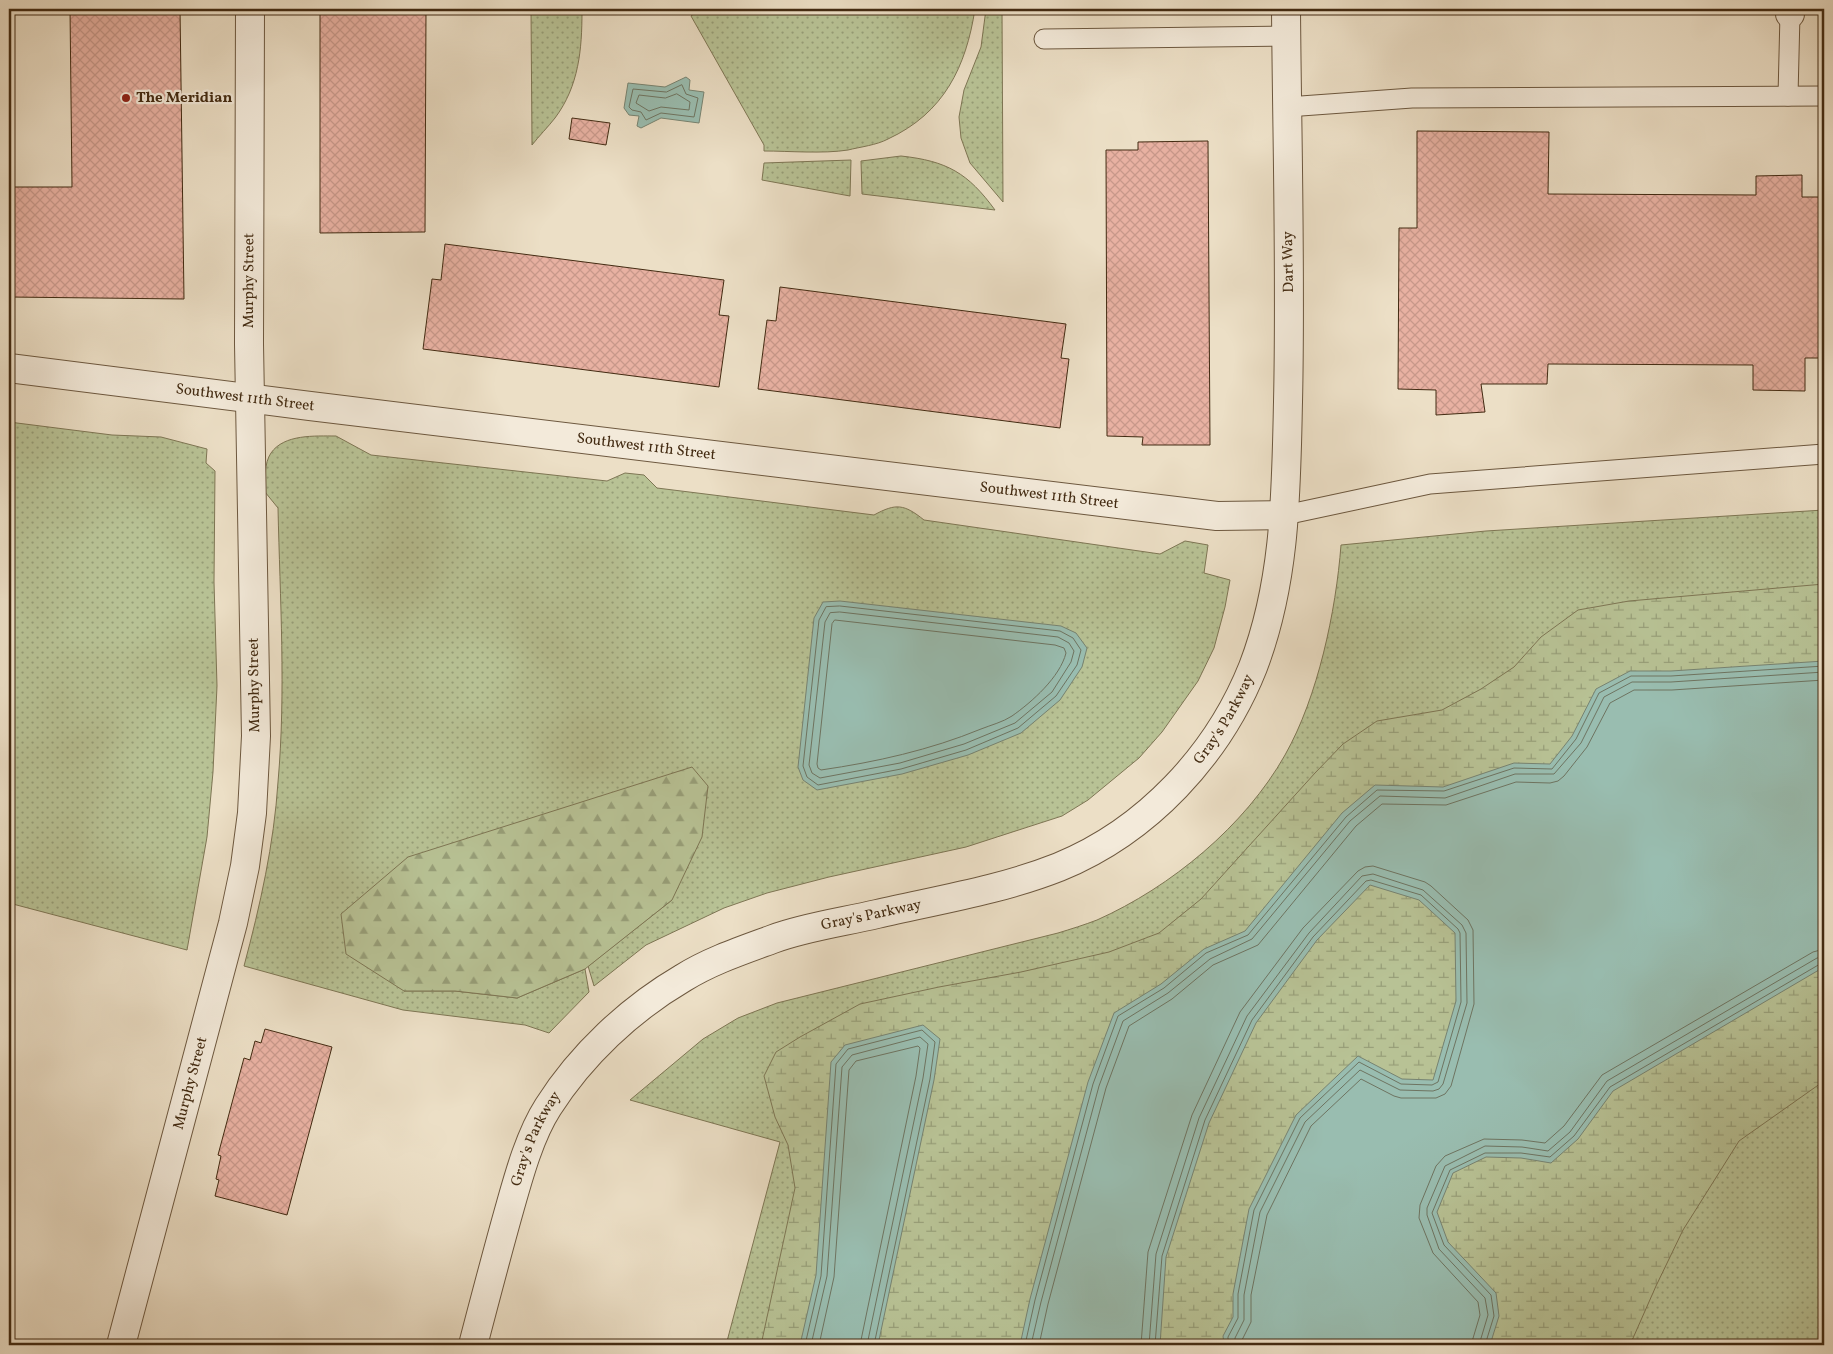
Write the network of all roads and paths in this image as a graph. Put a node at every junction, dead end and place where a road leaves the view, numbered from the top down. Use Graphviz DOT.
graph roads {
  1 [pos="250,9"];
  2 [pos="1286,9"];
  3 [pos="1790,12"];
  4 [pos="1286,36"];
  5 [pos="1044,38"];
  6 [pos="1788,96"];
  7 [pos="1824,96"];
  8 [pos="1287,107"];
  9 [pos="9,368"];
  10 [pos="250,398"];
  11 [pos="1824,454"];
  12 [pos="1285,515"];
  13 [pos="121,1345"];
  14 [pos="474,1345"];
  1 -- 10 [label="street, Murphy Street"];
  2 -- 4 [label="street, Dart Way"];
  3 -- 6 [label="lane"];
  4 -- 5 [label="lane"];
  4 -- 8 [label="street, Dart Way"];
  6 -- 7 [label="lane"];
  6 -- 8 [label="lane"];
  8 -- 12 [label="street, Dart Way"];
  9 -- 10 [label="street, Southwest 11th Street"];
  10 -- 12 [label="street, Southwest 11th Street"];
  10 -- 13 [label="street, Murphy Street"];
  11 -- 12 [label="lane"];
  12 -- 14 [label="street, Gray's Parkway"];
}
